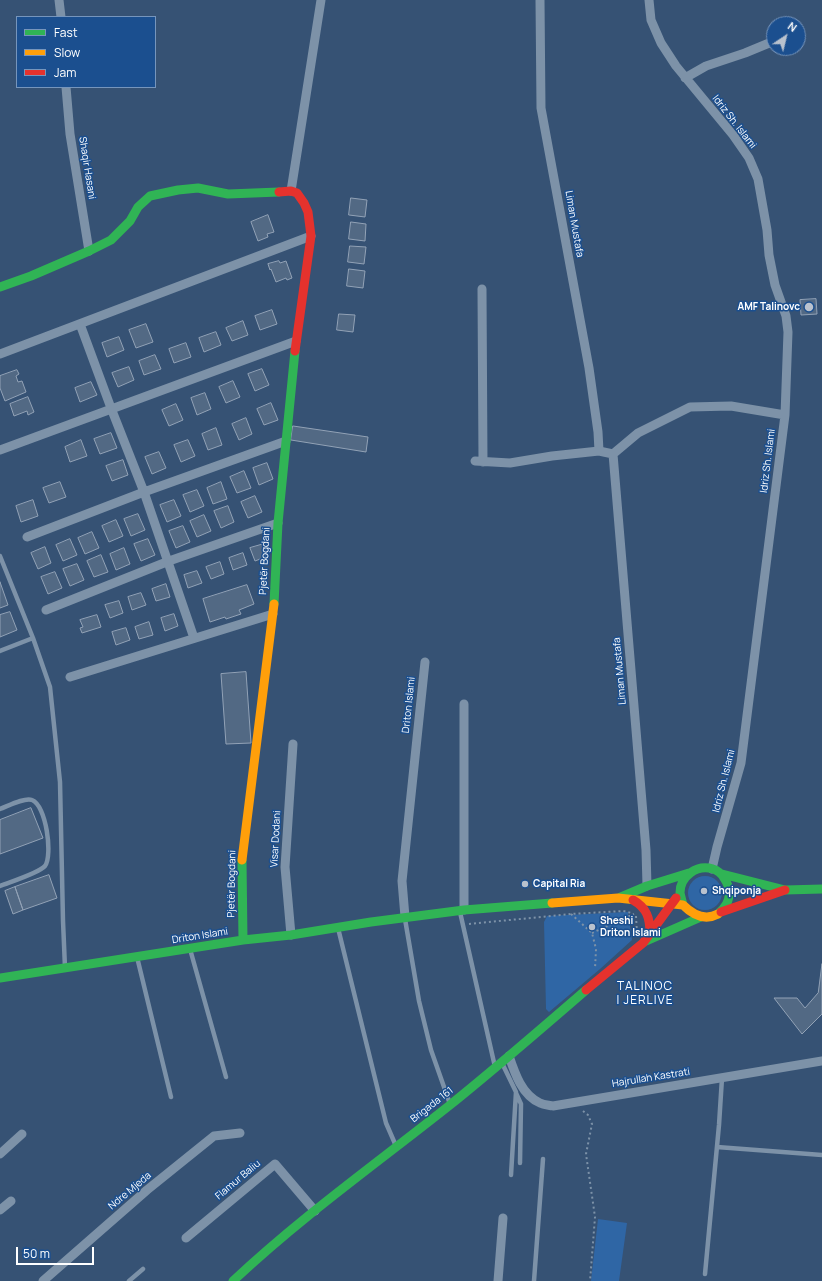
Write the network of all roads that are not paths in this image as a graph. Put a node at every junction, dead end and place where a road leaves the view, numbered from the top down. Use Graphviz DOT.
graph roads {
  1 [pos="59,0"];
  2 [pos="321,0"];
  3 [pos="540,0"];
  4 [pos="649,0"];
  5 [pos="61,16"];
  6 [pos="766,44"];
  7 [pos="685,78"];
  8 [pos="66,88"];
  9 [pos="291,192"];
  10 [pos="311,236"];
  11 [pos="89,251"];
  12 [pos="0,287"];
  13 [pos="482,289"];
  14 [pos="80,324"];
  15 [pos="296,341"];
  16 [pos="0,354"];
  17 [pos="112,408"];
  18 [pos="785,415"];
  19 [pos="286,441"];
  20 [pos="0,450"];
  21 [pos="599,451"];
  22 [pos="613,454"];
  23 [pos="144,492"];
  24 [pos="278,523"];
  25 [pos="27,537"];
  26 [pos="0,556"];
  27 [pos="169,561"];
  28 [pos="46,610"];
  29 [pos="273,614"];
  30 [pos="33,638"];
  31 [pos="194,638"];
  32 [pos="0,651"];
  33 [pos="425,662"];
  34 [pos="70,677"];
  35 [pos="464,704"];
  36 [pos="293,744"];
  37 [pos="0,809"];
  38 [pos="712,869"];
  39 [pos="689,873"];
  40 [pos="722,874"];
  41 [pos="0,886"];
  42 [pos="647,886"];
  43 [pos="822,889"];
  44 [pos="785,890"];
  45 [pos="680,892"];
  46 [pos="618,898"];
  47 [pos="632,899"];
  48 [pos="672,903"];
  49 [pos="684,905"];
  50 [pos="462,910"];
  51 [pos="721,912"];
  52 [pos="405,917"];
  53 [pos="701,917"];
  54 [pos="337,927"];
  55 [pos="650,934"];
  56 [pos="291,935"];
  57 [pos="243,940"];
  58 [pos="643,943"];
  59 [pos="190,949"];
  60 [pos="137,957"];
  61 [pos="66,968"];
  62 [pos="0,978"];
  63 [pos="822,1061"];
  64 [pos="502,1062"];
  65 [pos="226,1077"];
  66 [pos="722,1078"];
  67 [pos="516,1092"];
  68 [pos="171,1097"];
  69 [pos="450,1105"];
  70 [pos="240,1133"];
  71 [pos="22,1134"];
  72 [pos="396,1146"];
  73 [pos="717,1147"];
  74 [pos="0,1154"];
  75 [pos="822,1155"];
  76 [pos="543,1159"];
  77 [pos="520,1163"];
  78 [pos="512,1175"];
  79 [pos="11,1202"];
  80 [pos="0,1210"];
  81 [pos="315,1211"];
  82 [pos="503,1218"];
  83 [pos="186,1238"];
  84 [pos="143,1269"];
  85 [pos="705,1274"];
  86 [pos="43,1281"];
  87 [pos="129,1281"];
  88 [pos="233,1281"];
  89 [pos="498,1281"];
  90 [pos="534,1281"];
  1 -- 5 [label="street"];
  2 -- 9 [label="street"];
  3 -- 21 [label="street, Liman Mustafa"];
  4 -- 7 [label="street, Idriz Sh. Islami"];
  6 -- 7 [label="street"];
  7 -- 18 [label="street, Idriz Sh. Islami"];
  8 -- 11 [label="street, Shaqir Hasani"];
  9 -- 10 [label="street, Pjetër Bogdani"];
  9 -- 11 [label="street"];
  10 -- 14 [label="street"];
  10 -- 15 [label="street, Pjetër Bogdani"];
  11 -- 12 [label="street"];
  13 -- 21 [label="street"];
  14 -- 16 [label="street"];
  14 -- 17 [label="street"];
  15 -- 17 [label="street"];
  15 -- 19 [label="street, Pjetër Bogdani"];
  17 -- 20 [label="street"];
  17 -- 23 [label="street"];
  18 -- 22 [label="street"];
  18 -- 38 [label="street, Idriz Sh. Islami"];
  19 -- 23 [label="street"];
  19 -- 24 [label="street, Pjetër Bogdani"];
  21 -- 22 [label="street"];
  22 -- 42 [label="street, Liman Mustafa"];
  23 -- 25 [label="street"];
  23 -- 27 [label="street"];
  24 -- 27 [label="street"];
  24 -- 29 [label="street, Pjetër Bogdani"];
  26 -- 30 [label="lane"];
  27 -- 28 [label="street"];
  27 -- 31 [label="street"];
  29 -- 31 [label="street"];
  29 -- 57 [label="street, Pjetër Bogdani"];
  30 -- 32 [label="lane"];
  30 -- 61 [label="lane"];
  31 -- 34 [label="street"];
  33 -- 52 [label="street, Driton Islami"];
  35 -- 50 [label="street"];
  36 -- 56 [label="street, Visar Dodani"];
  37 -- 41 [label="lane"];
  38 -- 39 [label="street, Driton Islami"];
  38 -- 40 [label="street"];
  39 -- 42 [label="street, Driton Islami"];
  39 -- 45 [label="street"];
  40 -- 44 [label="street"];
  40 -- 51 [label="street"];
  42 -- 46 [label="street, Driton Islami"];
  43 -- 44 [label="street"];
  44 -- 51 [label="street"];
  45 -- 48 [label="street, Brigada 161"];
  45 -- 49 [label="street"];
  46 -- 47 [label="street, Driton Islami"];
  46 -- 50 [label="street, Driton Islami"];
  47 -- 48 [label="street, Driton Islami"];
  47 -- 55 [label="street"];
  48 -- 49 [label="street, Driton Islami"];
  48 -- 55 [label="street, Brigada 161"];
  49 -- 53 [label="street, Driton Islami"];
  50 -- 52 [label="street, Driton Islami"];
  50 -- 64 [label="lane"];
  51 -- 53 [label="street"];
  52 -- 54 [label="street, Driton Islami"];
  52 -- 69 [label="lane"];
  53 -- 58 [label="street, Brigada 161"];
  54 -- 56 [label="street, Driton Islami"];
  54 -- 72 [label="lane"];
  55 -- 58 [label="street, Brigada 161"];
  56 -- 57 [label="street, Driton Islami"];
  57 -- 59 [label="street, Driton Islami"];
  58 -- 64 [label="street, Brigada 161"];
  59 -- 60 [label="street, Driton Islami"];
  59 -- 65 [label="lane"];
  60 -- 61 [label="street, Driton Islami"];
  60 -- 68 [label="lane"];
  61 -- 62 [label="street, Driton Islami"];
  63 -- 66 [label="street, Hajrullah Kastrati"];
  64 -- 66 [label="street, Hajrullah Kastrati"];
  64 -- 67 [label="lane"];
  64 -- 69 [label="street, Brigada 161"];
  66 -- 73 [label="lane"];
  67 -- 77 [label="lane"];
  67 -- 78 [label="lane"];
  69 -- 72 [label="street, Brigada 161"];
  70 -- 86 [label="street, Ndre Mjeda"];
  71 -- 74 [label="street"];
  72 -- 81 [label="street, Brigada 161"];
  73 -- 75 [label="lane"];
  73 -- 85 [label="lane"];
  76 -- 90 [label="lane"];
  79 -- 80 [label="street"];
  81 -- 83 [label="street, Flamur Baliu"];
  81 -- 88 [label="street, Brigada 161"];
  82 -- 89 [label="street"];
  84 -- 87 [label="lane"];
}
